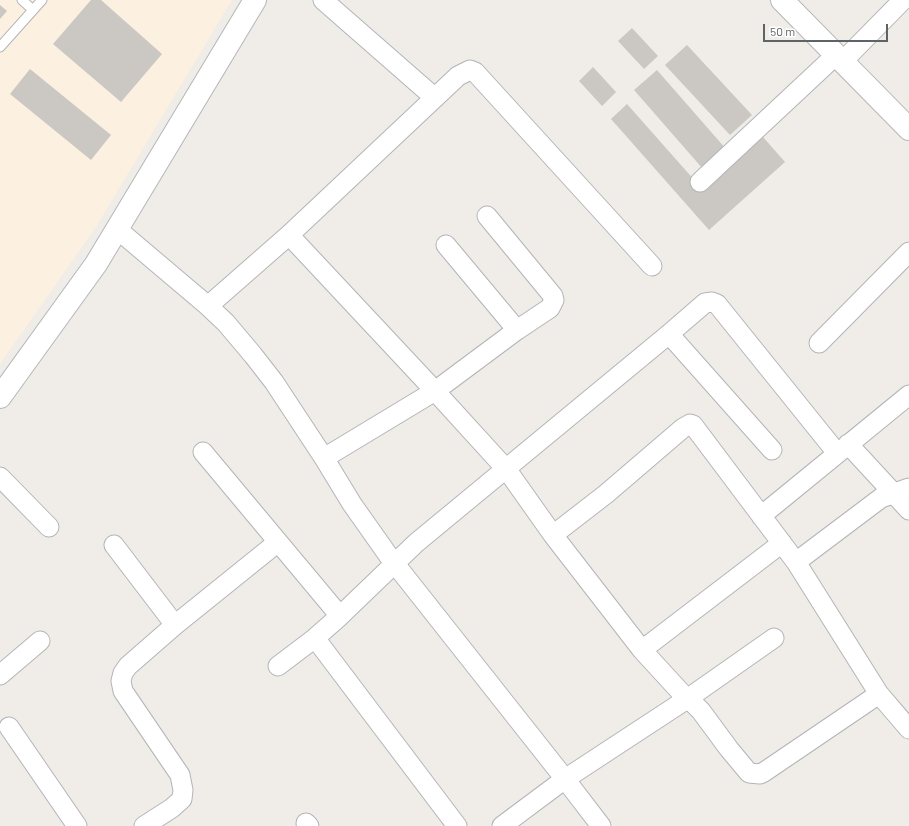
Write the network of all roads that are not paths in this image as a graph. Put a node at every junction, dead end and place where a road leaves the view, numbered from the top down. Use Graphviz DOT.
graph roads {
  1 [pos="22,0"];
  2 [pos="42,0"];
  3 [pos="255,0"];
  4 [pos="323,0"];
  5 [pos="782,0"];
  6 [pos="903,0"];
  7 [pos="33,10"];
  8 [pos="0,47"];
  9 [pos="839,58"];
  10 [pos="435,98"];
  11 [pos="909,129"];
  12 [pos="700,182"];
  13 [pos="487,216"];
  14 [pos="117,229"];
  15 [pos="289,235"];
  16 [pos="446,245"];
  17 [pos="906,260"];
  18 [pos="652,266"];
  19 [pos="208,306"];
  20 [pos="517,330"];
  21 [pos="669,334"];
  22 [pos="819,343"];
  23 [pos="435,391"];
  24 [pos="909,395"];
  25 [pos="0,397"];
  26 [pos="842,449"];
  27 [pos="772,450"];
  28 [pos="203,452"];
  29 [pos="324,458"];
  30 [pos="507,470"];
  31 [pos="0,477"];
  32 [pos="902,490"];
  33 [pos="909,510"];
  34 [pos="761,516"];
  35 [pos="49,527"];
  36 [pos="553,535"];
  37 [pos="278,542"];
  38 [pos="782,543"];
  39 [pos="114,545"];
  40 [pos="796,562"];
  41 [pos="394,563"];
  42 [pos="340,616"];
  43 [pos="175,625"];
  44 [pos="315,638"];
  45 [pos="774,638"];
  46 [pos="40,641"];
  47 [pos="642,650"];
  48 [pos="278,666"];
  49 [pos="0,675"];
  50 [pos="879,694"];
  51 [pos="687,699"];
  52 [pos="9,727"];
  53 [pos="909,729"];
  54 [pos="565,779"];
  55 [pos="77,826"];
  56 [pos="144,826"];
  57 [pos="457,826"];
  58 [pos="502,826"];
  59 [pos="601,826"];
  1 -- 7 [label="lane"];
  2 -- 7 [label="lane"];
  3 -- 14 [label="street"];
  4 -- 10 [label="street"];
  5 -- 9 [label="street"];
  6 -- 9 [label="street"];
  7 -- 8 [label="lane"];
  9 -- 11 [label="street"];
  9 -- 12 [label="street"];
  10 -- 15 [label="street"];
  10 -- 18 [label="street"];
  13 -- 20 [label="street"];
  14 -- 19 [label="street"];
  14 -- 25 [label="street"];
  15 -- 19 [label="street"];
  15 -- 23 [label="street"];
  16 -- 20 [label="street"];
  17 -- 22 [label="street"];
  19 -- 29 [label="street"];
  20 -- 23 [label="street"];
  21 -- 26 [label="street"];
  21 -- 27 [label="street"];
  21 -- 30 [label="street"];
  23 -- 29 [label="street"];
  23 -- 30 [label="street"];
  24 -- 26 [label="street"];
  26 -- 32 [label="street"];
  26 -- 34 [label="street"];
  28 -- 37 [label="street"];
  29 -- 41 [label="street"];
  30 -- 36 [label="street"];
  30 -- 41 [label="street"];
  31 -- 35 [label="street"];
  32 -- 33 [label="street"];
  32 -- 40 [label="street"];
  34 -- 36 [label="street"];
  34 -- 38 [label="street"];
  36 -- 47 [label="street"];
  37 -- 42 [label="street"];
  37 -- 43 [label="street"];
  38 -- 40 [label="street"];
  38 -- 47 [label="street"];
  39 -- 43 [label="street"];
  40 -- 50 [label="street"];
  41 -- 42 [label="street"];
  41 -- 54 [label="street"];
  42 -- 44 [label="street"];
  43 -- 56 [label="street"];
  44 -- 48 [label="street"];
  44 -- 57 [label="street"];
  45 -- 51 [label="street"];
  46 -- 49 [label="street"];
  47 -- 51 [label="street"];
  50 -- 51 [label="street"];
  50 -- 53 [label="street"];
  51 -- 54 [label="street"];
  52 -- 55 [label="street"];
  54 -- 58 [label="street"];
  54 -- 59 [label="street"];
}
